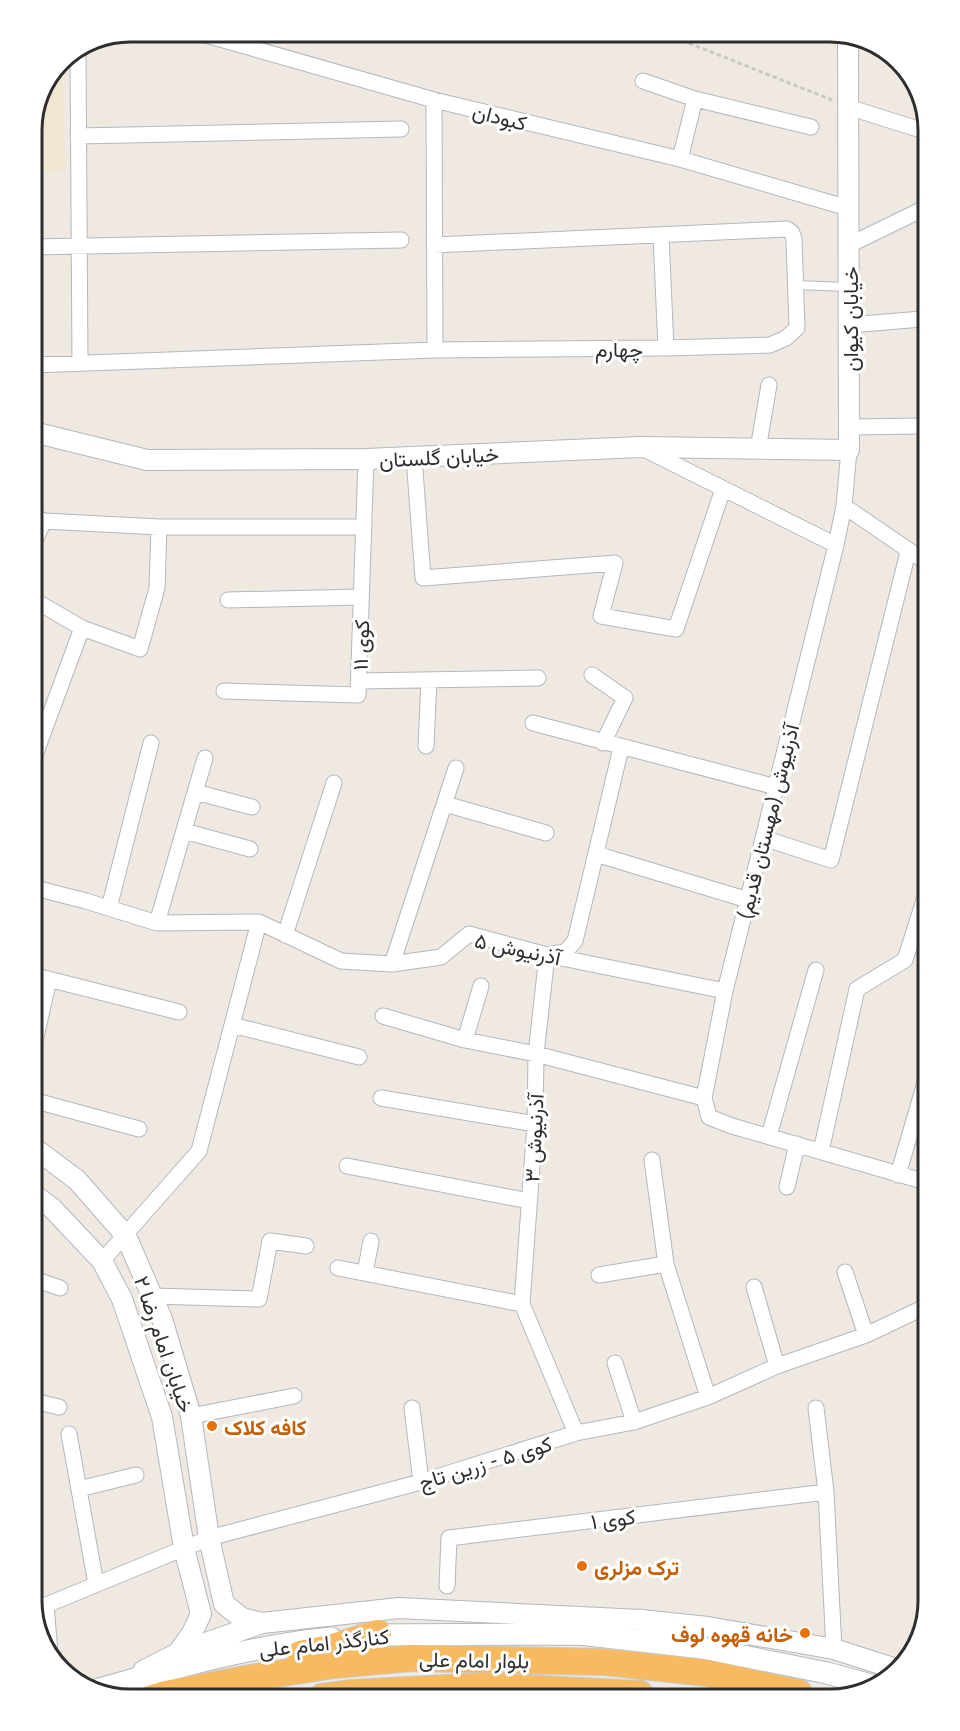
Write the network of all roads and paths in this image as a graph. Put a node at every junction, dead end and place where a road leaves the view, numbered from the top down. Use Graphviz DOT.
graph roads {
  1 [pos="231,42"];
  2 [pos="686,42"];
  3 [pos="848,44"];
  4 [pos="78,60"];
  5 [pos="644,81"];
  6 [pos="695,99"];
  7 [pos="434,100"];
  8 [pos="848,107"];
  9 [pos="811,128"];
  10 [pos="401,129"];
  11 [pos="918,129"];
  12 [pos="78,136"];
  13 [pos="680,159"];
  14 [pos="848,208"];
  15 [pos="918,211"];
  16 [pos="661,236"];
  17 [pos="401,240"];
  18 [pos="434,244"];
  19 [pos="849,245"];
  20 [pos="79,246"];
  21 [pos="42,247"];
  22 [pos="796,285"];
  23 [pos="849,287"];
  24 [pos="918,319"];
  25 [pos="849,325"];
  26 [pos="666,348"];
  27 [pos="435,350"];
  28 [pos="80,363"];
  29 [pos="42,365"];
  30 [pos="769,385"];
  31 [pos="918,426"];
  32 [pos="849,427"];
  33 [pos="42,434"];
  34 [pos="640,447"];
  35 [pos="758,449"];
  36 [pos="849,450"];
  37 [pos="414,457"];
  38 [pos="366,459"];
  39 [pos="723,489"];
  40 [pos="844,506"];
  41 [pos="42,519"];
  42 [pos="159,527"];
  43 [pos="364,527"];
  44 [pos="836,545"];
  45 [pos="908,552"];
  46 [pos="918,558"];
  47 [pos="362,597"];
  48 [pos="228,600"];
  49 [pos="42,605"];
  50 [pos="82,628"];
  51 [pos="592,675"];
  52 [pos="538,678"];
  53 [pos="429,680"];
  54 [pos="359,681"];
  55 [pos="224,691"];
  56 [pos="533,723"];
  57 [pos="42,736"];
  58 [pos="151,743"];
  59 [pos="603,743"];
  60 [pos="426,746"];
  61 [pos="621,748"];
  62 [pos="205,758"];
  63 [pos="456,768"];
  64 [pos="334,783"];
  65 [pos="776,788"];
  66 [pos="195,792"];
  67 [pos="445,804"];
  68 [pos="252,807"];
  69 [pos="183,831"];
  70 [pos="546,833"];
  71 [pos="763,838"];
  72 [pos="250,849"];
  73 [pos="596,854"];
  74 [pos="42,890"];
  75 [pos="747,900"];
  76 [pos="109,908"];
  77 [pos="918,919"];
  78 [pos="260,922"];
  79 [pos="157,923"];
  80 [pos="285,935"];
  81 [pos="547,955"];
  82 [pos="393,964"];
  83 [pos="816,970"];
  84 [pos="42,977"];
  85 [pos="481,986"];
  86 [pos="725,991"];
  87 [pos="179,1012"];
  88 [pos="383,1016"];
  89 [pos="232,1025"];
  90 [pos="465,1040"];
  91 [pos="536,1054"];
  92 [pos="359,1057"];
  93 [pos="381,1098"];
  94 [pos="704,1098"];
  95 [pos="42,1103"];
  96 [pos="918,1106"];
  97 [pos="535,1124"];
  98 [pos="139,1129"];
  99 [pos="769,1136"];
  100 [pos="797,1144"];
  101 [pos="821,1151"];
  102 [pos="42,1154"];
  103 [pos="652,1160"];
  104 [pos="347,1166"];
  105 [pos="898,1175"];
  106 [pos="918,1180"];
  107 [pos="787,1187"];
  108 [pos="529,1200"];
  109 [pos="42,1201"];
  110 [pos="126,1236"];
  111 [pos="371,1241"];
  112 [pos="306,1246"];
  113 [pos="102,1261"];
  114 [pos="666,1264"];
  115 [pos="338,1268"];
  116 [pos="845,1272"];
  117 [pos="365,1273"];
  118 [pos="599,1275"];
  119 [pos="42,1282"];
  120 [pos="754,1287"];
  121 [pos="60,1288"];
  122 [pos="152,1296"];
  123 [pos="522,1304"];
  124 [pos="918,1310"];
  125 [pos="866,1335"];
  126 [pos="615,1363"];
  127 [pos="777,1366"];
  128 [pos="294,1396"];
  129 [pos="708,1396"];
  130 [pos="42,1403"];
  131 [pos="59,1407"];
  132 [pos="412,1408"];
  133 [pos="816,1408"];
  134 [pos="190,1416"];
  135 [pos="634,1422"];
  136 [pos="69,1434"];
  137 [pos="576,1434"];
  138 [pos="136,1475"];
  139 [pos="422,1482"];
  140 [pos="79,1489"];
  141 [pos="826,1491"];
  142 [pos="209,1538"];
  143 [pos="184,1548"];
  144 [pos="96,1584"];
  145 [pos="447,1586"];
  146 [pos="42,1606"];
  147 [pos="641,1620"];
  148 [pos="262,1623"];
  149 [pos="739,1632"];
  150 [pos="378,1633"];
  151 [pos="694,1647"];
  152 [pos="834,1649"];
  153 [pos="178,1653"];
  154 [pos="888,1667"];
  155 [pos="862,1682"];
  156 [pos="108,1686"];
  157 [pos="109,1686"];
  158 [pos="176,1689"];
  159 [pos="194,1689"];
  160 [pos="428,1689"];
  161 [pos="543,1689"];
  162 [pos="781,1689"];
  1 -- 7 [label="street, کبودان"];
  2 -- 8 [label="path"];
  3 -- 8 [label="street, خیابان کیوان"];
  4 -- 12 [label="street"];
  5 -- 6 [label="street"];
  6 -- 9 [label="street"];
  6 -- 13 [label="street"];
  7 -- 13 [label="street, کبودان"];
  7 -- 18 [label="street"];
  8 -- 11 [label="street"];
  8 -- 14 [label="street, خیابان کیوان"];
  10 -- 12 [label="street"];
  12 -- 20 [label="street"];
  13 -- 14 [label="street, کبودان"];
  14 -- 19 [label="street, خیابان کیوان"];
  15 -- 19 [label="street"];
  16 -- 18 [label="street"];
  16 -- 22 [label="street"];
  16 -- 26 [label="street"];
  17 -- 20 [label="street"];
  18 -- 27 [label="street"];
  19 -- 23 [label="street, خیابان کیوان"];
  20 -- 21 [label="street"];
  20 -- 28 [label="street"];
  22 -- 23 [label="lane"];
  22 -- 26 [label="street, چهارم"];
  23 -- 25 [label="street, خیابان کیوان"];
  24 -- 25 [label="street"];
  25 -- 32 [label="street, خیابان کیوان"];
  26 -- 27 [label="street, چهارم"];
  27 -- 28 [label="street, چهارم"];
  28 -- 29 [label="street, چهارم"];
  30 -- 35 [label="street"];
  31 -- 32 [label="street"];
  32 -- 36 [label="street, خیابان کیوان"];
  33 -- 38 [label="street, خیابان گلستان"];
  34 -- 35 [label="street, خیابان گلستان"];
  34 -- 37 [label="street, خیابان گلستان"];
  34 -- 39 [label="street"];
  35 -- 36 [label="street, خیابان گلستان"];
  36 -- 40 [label="street, خیابان کیوان"];
  37 -- 38 [label="street, خیابان گلستان"];
  37 -- 39 [label="street"];
  38 -- 43 [label="street, کوی ۱۱"];
  39 -- 44 [label="street"];
  40 -- 44 [label="street, آذرنیوش (مهستان قدیم)"];
  40 -- 45 [label="street"];
  41 -- 42 [label="street"];
  42 -- 43 [label="street"];
  42 -- 50 [label="street"];
  43 -- 47 [label="street, کوی ۱۱"];
  44 -- 65 [label="street, آذرنیوش (مهستان قدیم)"];
  45 -- 46 [label="street"];
  45 -- 71 [label="street"];
  47 -- 48 [label="street"];
  47 -- 54 [label="street, کوی ۱۱"];
  49 -- 50 [label="street"];
  50 -- 57 [label="street"];
  51 -- 59 [label="street"];
  52 -- 53 [label="street"];
  53 -- 54 [label="street"];
  53 -- 60 [label="street"];
  54 -- 55 [label="street, کوی ۱۱"];
  56 -- 59 [label="street"];
  58 -- 76 [label="street"];
  59 -- 61 [label="street"];
  61 -- 65 [label="street"];
  61 -- 73 [label="street"];
  62 -- 66 [label="street"];
  63 -- 67 [label="street"];
  64 -- 80 [label="street"];
  65 -- 71 [label="street, آذرنیوش (مهستان قدیم)"];
  66 -- 68 [label="street"];
  66 -- 69 [label="street"];
  67 -- 70 [label="street"];
  67 -- 82 [label="street"];
  69 -- 72 [label="street"];
  69 -- 79 [label="street"];
  71 -- 75 [label="street, آذرنیوش (مهستان قدیم)"];
  73 -- 75 [label="street"];
  73 -- 81 [label="street"];
  74 -- 76 [label="street"];
  75 -- 86 [label="street, آذرنیوش (مهستان قدیم)"];
  76 -- 79 [label="street"];
  77 -- 101 [label="street"];
  78 -- 79 [label="street"];
  78 -- 80 [label="street, آذرنیوش ۵"];
  78 -- 89 [label="street"];
  80 -- 82 [label="street, آذرنیوش ۵"];
  81 -- 82 [label="street, آذرنیوش ۵"];
  81 -- 86 [label="street, آذرنیوش ۵"];
  81 -- 91 [label="street, آذرنیوش ۳"];
  83 -- 99 [label="street"];
  84 -- 87 [label="street"];
  85 -- 90 [label="street"];
  86 -- 94 [label="street, آذرنیوش (مهستان قدیم)"];
  88 -- 90 [label="street"];
  89 -- 92 [label="street"];
  89 -- 110 [label="street"];
  90 -- 91 [label="street"];
  91 -- 94 [label="street"];
  91 -- 97 [label="street, آذرنیوش ۳"];
  93 -- 97 [label="street"];
  94 -- 99 [label="street"];
  95 -- 98 [label="street"];
  96 -- 105 [label="street"];
  97 -- 108 [label="street, آذرنیوش ۳"];
  99 -- 100 [label="street"];
  100 -- 101 [label="street"];
  100 -- 107 [label="street"];
  101 -- 105 [label="street"];
  102 -- 110 [label="street, خیابان امام رضا ۲"];
  103 -- 114 [label="street"];
  104 -- 108 [label="street"];
  105 -- 106 [label="street"];
  108 -- 123 [label="street, آذرنیوش ۳"];
  109 -- 113 [label="street, خیابان امام رضا ۲"];
  110 -- 113 [label="street"];
  110 -- 122 [label="street, خیابان امام رضا ۲"];
  111 -- 117 [label="street"];
  112 -- 122 [label="street"];
  113 -- 143 [label="street, خیابان امام رضا ۲"];
  114 -- 118 [label="street"];
  114 -- 129 [label="street"];
  115 -- 117 [label="street"];
  116 -- 125 [label="street"];
  117 -- 123 [label="street"];
  119 -- 121 [label="street"];
  120 -- 127 [label="street"];
  122 -- 134 [label="street, خیابان امام رضا ۲"];
  123 -- 137 [label="street, آذرنیوش ۳"];
  124 -- 125 [label="street, کوی ۵ - زرین تاج"];
  125 -- 127 [label="street, کوی ۵ - زرین تاج"];
  126 -- 135 [label="street"];
  127 -- 129 [label="street, کوی ۵ - زرین تاج"];
  128 -- 134 [label="street"];
  129 -- 135 [label="street, کوی ۵ - زرین تاج"];
  130 -- 131 [label="street"];
  132 -- 139 [label="street"];
  133 -- 141 [label="street"];
  134 -- 142 [label="street, خیابان امام رضا ۲"];
  135 -- 137 [label="street, کوی ۵ - زرین تاج"];
  136 -- 140 [label="street"];
  137 -- 139 [label="street, کوی ۵ - زرین تاج"];
  138 -- 140 [label="street"];
  139 -- 142 [label="street, کوی ۵ - زرین تاج"];
  140 -- 144 [label="street"];
  141 -- 145 [label="street, کوی ۱"];
  141 -- 152 [label="street"];
  142 -- 143 [label="street, کوی ۵ - زرین تاج"];
  142 -- 148 [label="street, خیابان امام رضا ۲"];
  143 -- 144 [label="street, کوی ۵ - زرین تاج"];
  143 -- 153 [label="street, خیابان امام رضا ۲"];
  144 -- 146 [label="street, کوی ۵ - زرین تاج"];
  147 -- 148 [label="street"];
  147 -- 149 [label="street"];
  147 -- 151 [label="main road"];
  148 -- 153 [label="street"];
  149 -- 151 [label="street"];
  149 -- 152 [label="street"];
  150 -- 151 [label="main road, کنارگذر امام علی"];
  150 -- 157 [label="main road, کنارگذر امام علی"];
  150 -- 158 [label="highway"];
  151 -- 155 [label="main road, کنارگذر امام علی"];
  152 -- 154 [label="street"];
  153 -- 156 [label="street"];
  159 -- 162 [label="highway, بلوار امام علی"];
  160 -- 161 [label="highway, بلوار امام علی"];
}
